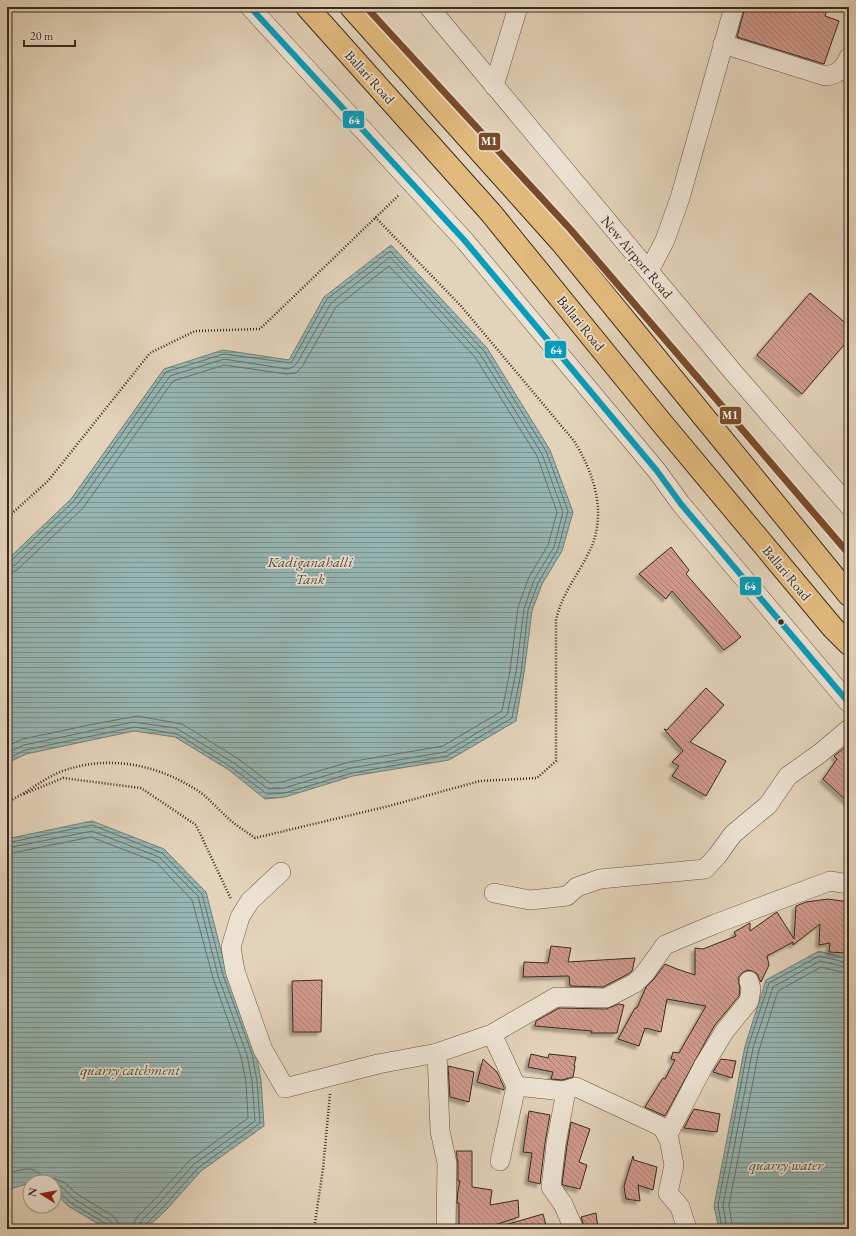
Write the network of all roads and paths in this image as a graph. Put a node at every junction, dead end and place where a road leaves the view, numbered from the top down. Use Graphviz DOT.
graph roads {
  1 [pos="250,7"];
  2 [pos="307,7"];
  3 [pos="351,7"];
  4 [pos="429,7"];
  5 [pos="518,7"];
  6 [pos="734,7"];
  7 [pos="723,44"];
  8 [pos="849,57"];
  9 [pos="494,86"];
  10 [pos="412,183"];
  11 [pos="375,217"];
  12 [pos="648,271"];
  13 [pos="849,506"];
  14 [pos="7,518"];
  15 [pos="849,595"];
  16 [pos="849,644"];
  17 [pos="849,703"];
  18 [pos="849,729"];
  19 [pos="19,796"];
  20 [pos="7,802"];
  21 [pos="281,872"];
  22 [pos="849,884"];
  23 [pos="494,894"];
  24 [pos="240,917"];
  25 [pos="749,981"];
  26 [pos="492,1034"];
  27 [pos="437,1053"];
  28 [pos="332,1076"];
  29 [pos="516,1086"];
  30 [pos="566,1091"];
  31 [pos="667,1136"];
  32 [pos="500,1161"];
  33 [pos="314,1229"];
  34 [pos="446,1229"];
  35 [pos="574,1229"];
  36 [pos="687,1229"];
  1 -- 10 [label="street"];
  2 -- 16 [label="highway, Ballari Road"];
  3 -- 15 [label="highway"];
  4 -- 9 [label="street, New Airport Road"];
  5 -- 9 [label="street"];
  6 -- 7 [label="street"];
  7 -- 8 [label="street"];
  7 -- 12 [label="street"];
  9 -- 12 [label="street, New Airport Road"];
  10 -- 11 [label="path"];
  10 -- 17 [label="street"];
  11 -- 14 [label="path"];
  11 -- 19 [label="path"];
  12 -- 13 [label="street, New Airport Road"];
  18 -- 23 [label="street"];
  19 -- 20 [label="path"];
  19 -- 24 [label="path"];
  21 -- 24 [label="street"];
  22 -- 26 [label="street"];
  24 -- 28 [label="street"];
  25 -- 31 [label="street"];
  26 -- 27 [label="street"];
  26 -- 29 [label="street"];
  27 -- 28 [label="street"];
  27 -- 34 [label="street"];
  28 -- 33 [label="path"];
  29 -- 30 [label="street"];
  29 -- 32 [label="street"];
  30 -- 31 [label="street"];
  30 -- 35 [label="street"];
  31 -- 36 [label="street"];
}
